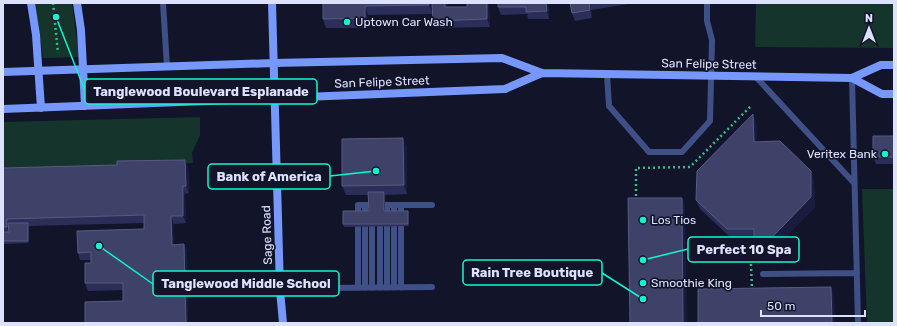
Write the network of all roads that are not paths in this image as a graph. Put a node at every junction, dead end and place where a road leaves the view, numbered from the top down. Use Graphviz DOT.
graph roads {
  1 [pos="31,3"];
  2 [pos="76,3"];
  3 [pos="163,3"];
  4 [pos="272,3"];
  5 [pos="707,3"];
  6 [pos="274,63"];
  7 [pos="894,65"];
  8 [pos="167,67"];
  9 [pos="84,70"];
  10 [pos="3,72"];
  11 [pos="38,72"];
  12 [pos="542,73"];
  13 [pos="607,74"];
  14 [pos="710,76"];
  15 [pos="756,76"];
  16 [pos="852,78"];
  17 [pos="894,94"];
  18 [pos="275,97"];
  19 [pos="85,106"];
  20 [pos="41,108"];
  21 [pos="3,109"];
  22 [pos="854,183"];
  23 [pos="365,205"];
  24 [pos="372,205"];
  25 [pos="380,205"];
  26 [pos="387,205"];
  27 [pos="394,205"];
  28 [pos="401,205"];
  29 [pos="432,205"];
  30 [pos="857,273"];
  31 [pos="763,274"];
  32 [pos="432,287"];
  33 [pos="324,288"];
  34 [pos="358,288"];
  35 [pos="365,288"];
  36 [pos="372,288"];
  37 [pos="380,288"];
  38 [pos="387,288"];
  39 [pos="394,288"];
  40 [pos="401,288"];
  41 [pos="283,323"];
  42 [pos="858,323"];
  1 -- 11 [label="main road"];
  2 -- 9 [label="main road"];
  3 -- 8 [label="lane"];
  4 -- 6 [label="main road, Sage Road"];
  5 -- 14 [label="lane"];
  6 -- 8 [label="main road, San Felipe Street"];
  6 -- 12 [label="main road, San Felipe Street"];
  6 -- 18 [label="main road, Sage Road"];
  7 -- 16 [label="main road, San Felipe Street"];
  8 -- 9 [label="main road, San Felipe Street"];
  9 -- 11 [label="main road, San Felipe Street"];
  9 -- 19 [label="main road"];
  10 -- 11 [label="main road, San Felipe Street"];
  11 -- 20 [label="main road"];
  12 -- 13 [label="main road, San Felipe Street"];
  12 -- 18 [label="main road, San Felipe Street"];
  13 -- 14 [label="main road, San Felipe Street"];
  13 -- 14 [label="lane"];
  14 -- 15 [label="main road, San Felipe Street"];
  15 -- 16 [label="main road, San Felipe Street"];
  15 -- 22 [label="lane"];
  16 -- 17 [label="main road, San Felipe Street"];
  16 -- 22 [label="lane"];
  18 -- 19 [label="main road, San Felipe Street"];
  18 -- 41 [label="main road, Sage Road"];
  19 -- 20 [label="main road, San Felipe Street"];
  20 -- 21 [label="main road, San Felipe Street"];
  22 -- 30 [label="lane"];
  23 -- 24 [label="lane"];
  23 -- 34 [label="lane"];
  23 -- 35 [label="lane"];
  24 -- 25 [label="lane"];
  24 -- 36 [label="lane"];
  25 -- 26 [label="lane"];
  25 -- 37 [label="lane"];
  26 -- 27 [label="lane"];
  26 -- 38 [label="lane"];
  27 -- 28 [label="lane"];
  27 -- 39 [label="lane"];
  28 -- 29 [label="lane"];
  28 -- 40 [label="lane"];
  30 -- 31 [label="lane"];
  30 -- 42 [label="lane"];
  32 -- 40 [label="lane"];
  33 -- 34 [label="lane"];
  34 -- 35 [label="lane"];
  35 -- 36 [label="lane"];
  36 -- 37 [label="lane"];
  37 -- 38 [label="lane"];
  38 -- 39 [label="lane"];
  39 -- 40 [label="lane"];
}
